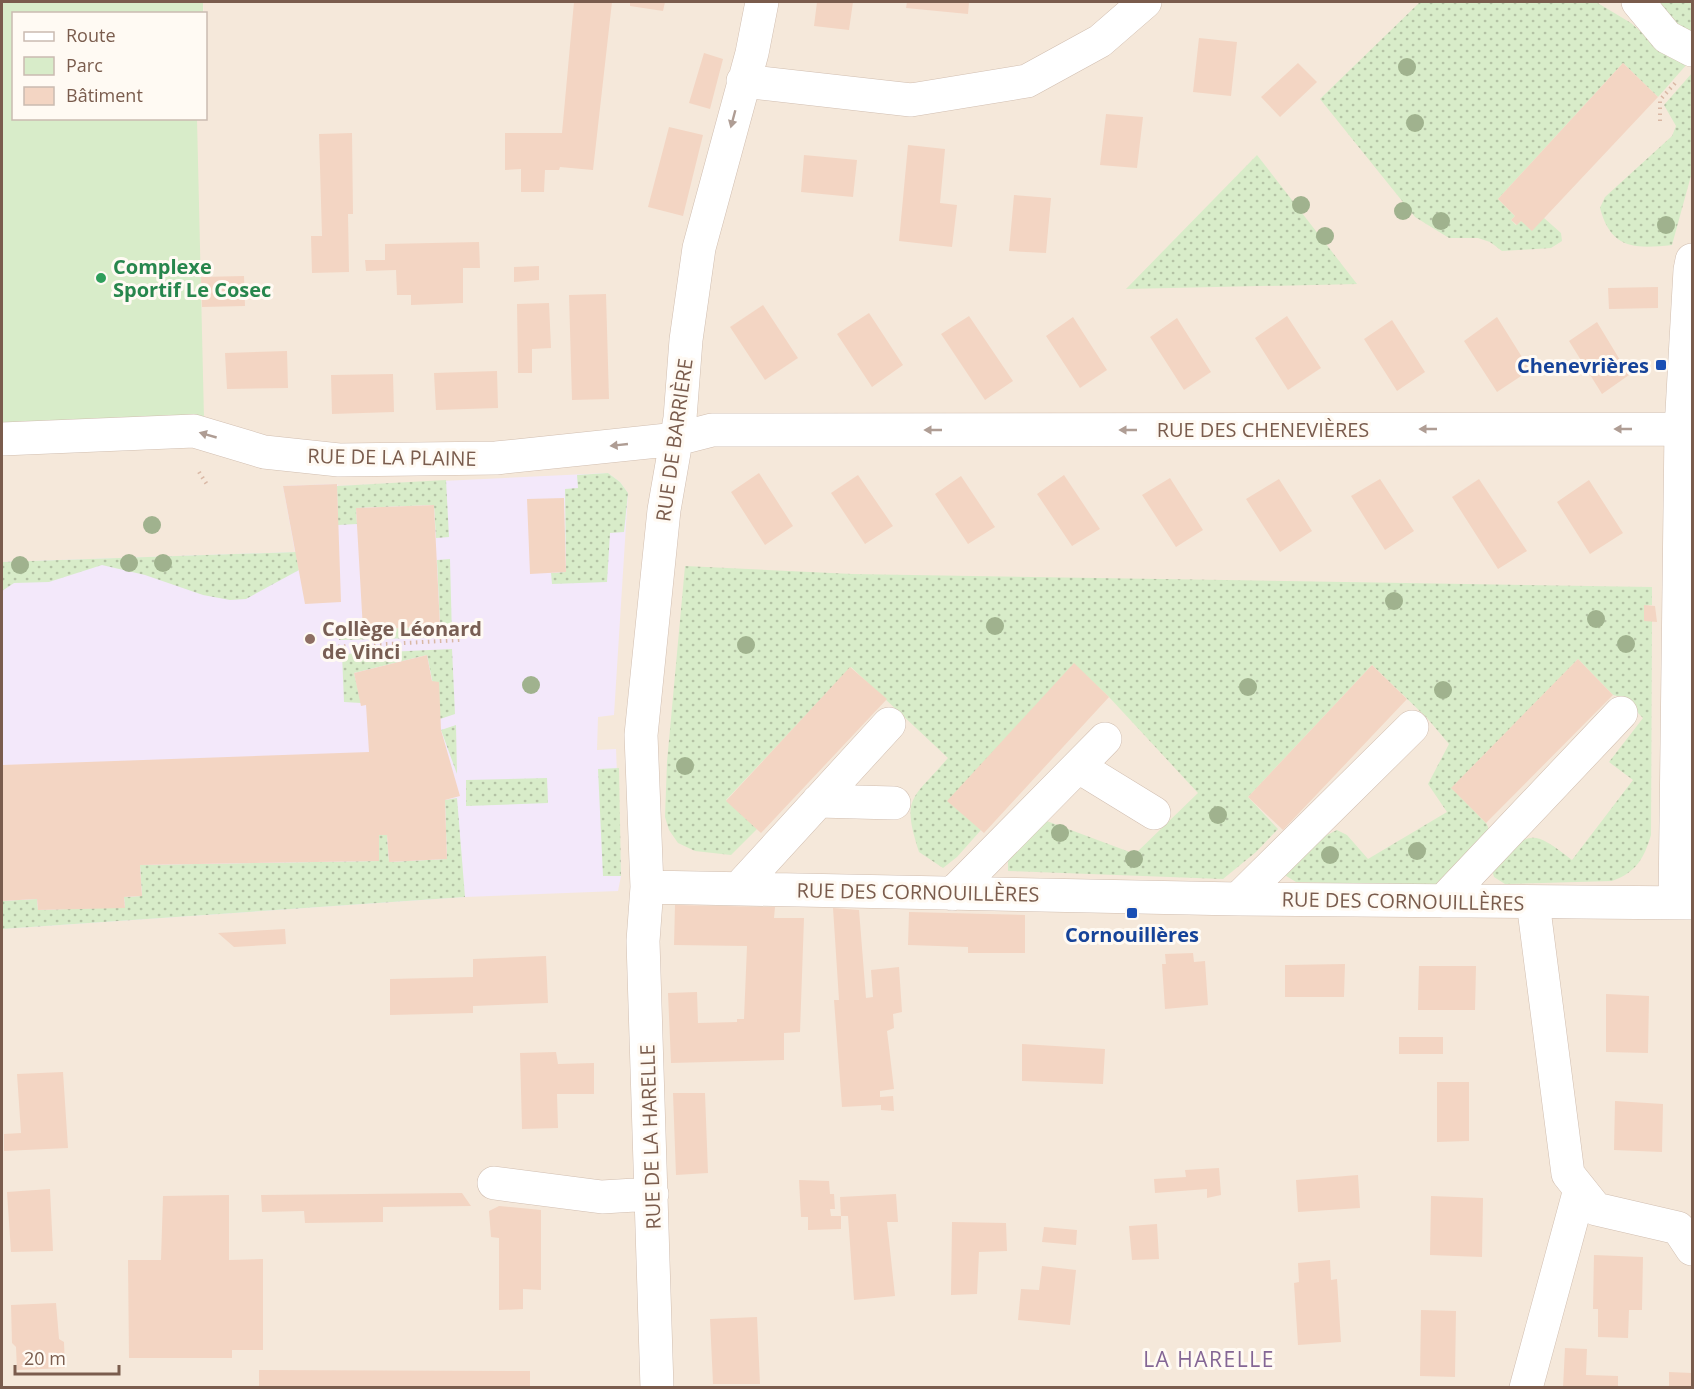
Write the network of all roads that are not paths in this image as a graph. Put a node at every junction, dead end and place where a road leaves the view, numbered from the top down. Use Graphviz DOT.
graph roads {
  1 [pos="762,2"];
  2 [pos="1145,2"];
  3 [pos="1638,2"];
  4 [pos="1692,50"];
  5 [pos="743,81"];
  6 [pos="1692,260"];
  7 [pos="1687,429"];
  8 [pos="2,439"];
  9 [pos="677,439"];
  10 [pos="1621,713"];
  11 [pos="888,724"];
  12 [pos="1412,727"];
  13 [pos="1105,739"];
  14 [pos="1079,767"];
  15 [pos="818,801"];
  16 [pos="894,803"];
  17 [pos="1154,813"];
  18 [pos="647,887"];
  19 [pos="738,889"];
  20 [pos="952,894"];
  21 [pos="1238,899"];
  22 [pos="1443,902"];
  23 [pos="1533,902"];
  24 [pos="1684,903"];
  25 [pos="494,1183"];
  26 [pos="1580,1189"];
  27 [pos="652,1194"];
  28 [pos="1688,1230"];
  29 [pos="657,1388"];
  30 [pos="1526,1388"];
  1 -- 5 [label="street, RUE DE BARRIÈRE"];
  2 -- 5 [label="street"];
  3 -- 4 [label="street"];
  5 -- 9 [label="street, RUE DE BARRIÈRE, one-way"];
  6 -- 7 [label="street"];
  7 -- 9 [label="street, RUE DES CHENEVIÈRES, one-way"];
  7 -- 24 [label="street, RUE DES CORNOUILLÈRES"];
  9 -- 8 [label="street, RUE DE LA PLAINE, one-way"];
  9 -- 18 [label="street, RUE DE BARRIÈRE"];
  10 -- 22 [label="street"];
  11 -- 15 [label="street"];
  12 -- 21 [label="street"];
  13 -- 14 [label="street"];
  14 -- 17 [label="street"];
  14 -- 20 [label="street"];
  15 -- 16 [label="street"];
  15 -- 19 [label="street"];
  18 -- 19 [label="street, RUE DES CORNOUILLÈRES"];
  18 -- 27 [label="street, RUE DE LA HARELLE"];
  19 -- 20 [label="street, RUE DES CORNOUILLÈRES"];
  20 -- 21 [label="street, RUE DES CORNOUILLÈRES"];
  21 -- 22 [label="street, RUE DES CORNOUILLÈRES"];
  22 -- 23 [label="street, RUE DES CORNOUILLÈRES"];
  23 -- 24 [label="street, RUE DES CORNOUILLÈRES"];
  23 -- 26 [label="street"];
  25 -- 27 [label="street"];
  26 -- 28 [label="street"];
  26 -- 30 [label="street"];
  27 -- 29 [label="street, RUE DE LA HARELLE"];
}
